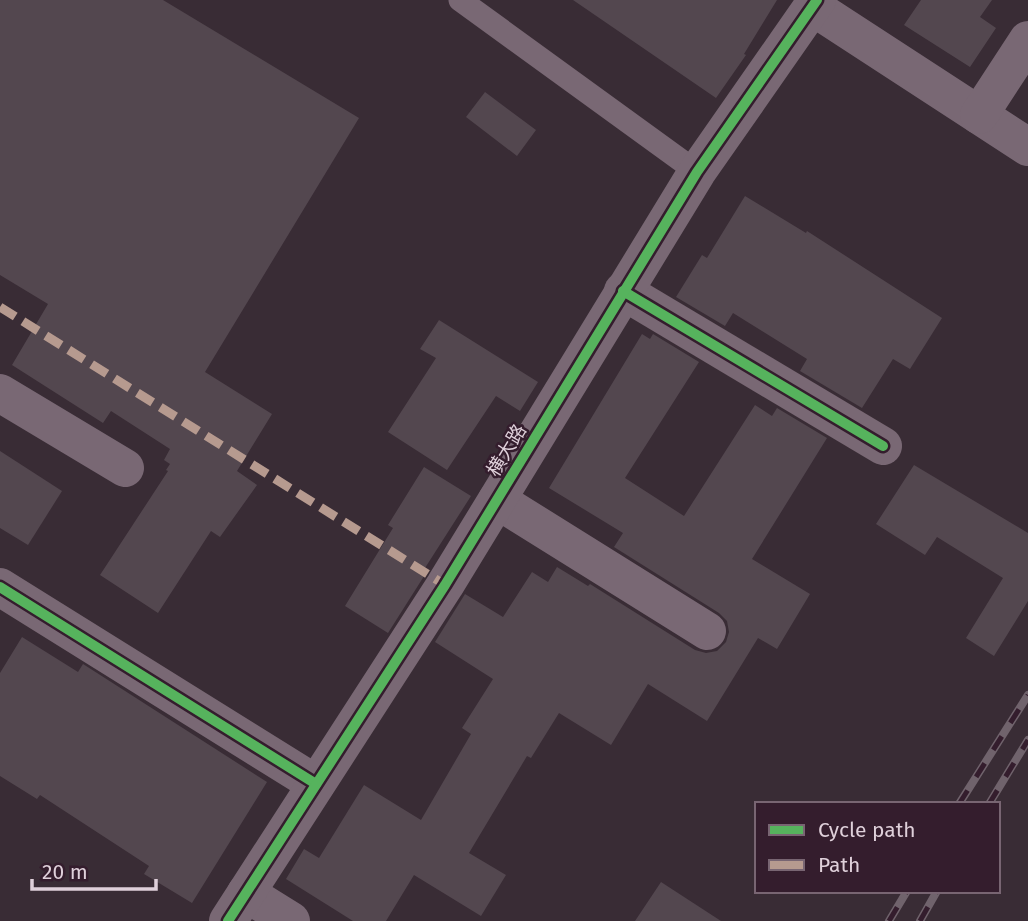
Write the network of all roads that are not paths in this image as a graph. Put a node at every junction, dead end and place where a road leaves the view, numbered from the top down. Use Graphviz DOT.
graph roads {
  1 [pos="460,0"];
  2 [pos="815,4"];
  3 [pos="1028,40"];
  4 [pos="979,115"];
  5 [pos="1028,147"];
  6 [pos="698,172"];
  7 [pos="623,291"];
  8 [pos="0,393"];
  9 [pos="883,446"];
  10 [pos="125,468"];
  11 [pos="497,500"];
  12 [pos="0,587"];
  13 [pos="707,631"];
  14 [pos="316,784"];
  15 [pos="237,907"];
  16 [pos="291,921"];
  1 -- 6 [label="lane"];
  2 -- 4 [label="street"];
  2 -- 6 [label="street, 横大路"];
  3 -- 4 [label="street"];
  4 -- 5 [label="street"];
  6 -- 7 [label="street, 横大路"];
  7 -- 9 [label="street"];
  7 -- 11 [label="street, 横大路"];
  8 -- 10 [label="street"];
  11 -- 13 [label="street"];
  11 -- 14 [label="street, 横大路"];
  12 -- 14 [label="street"];
  14 -- 15 [label="street, 横大路"];
  15 -- 16 [label="street"];
}
